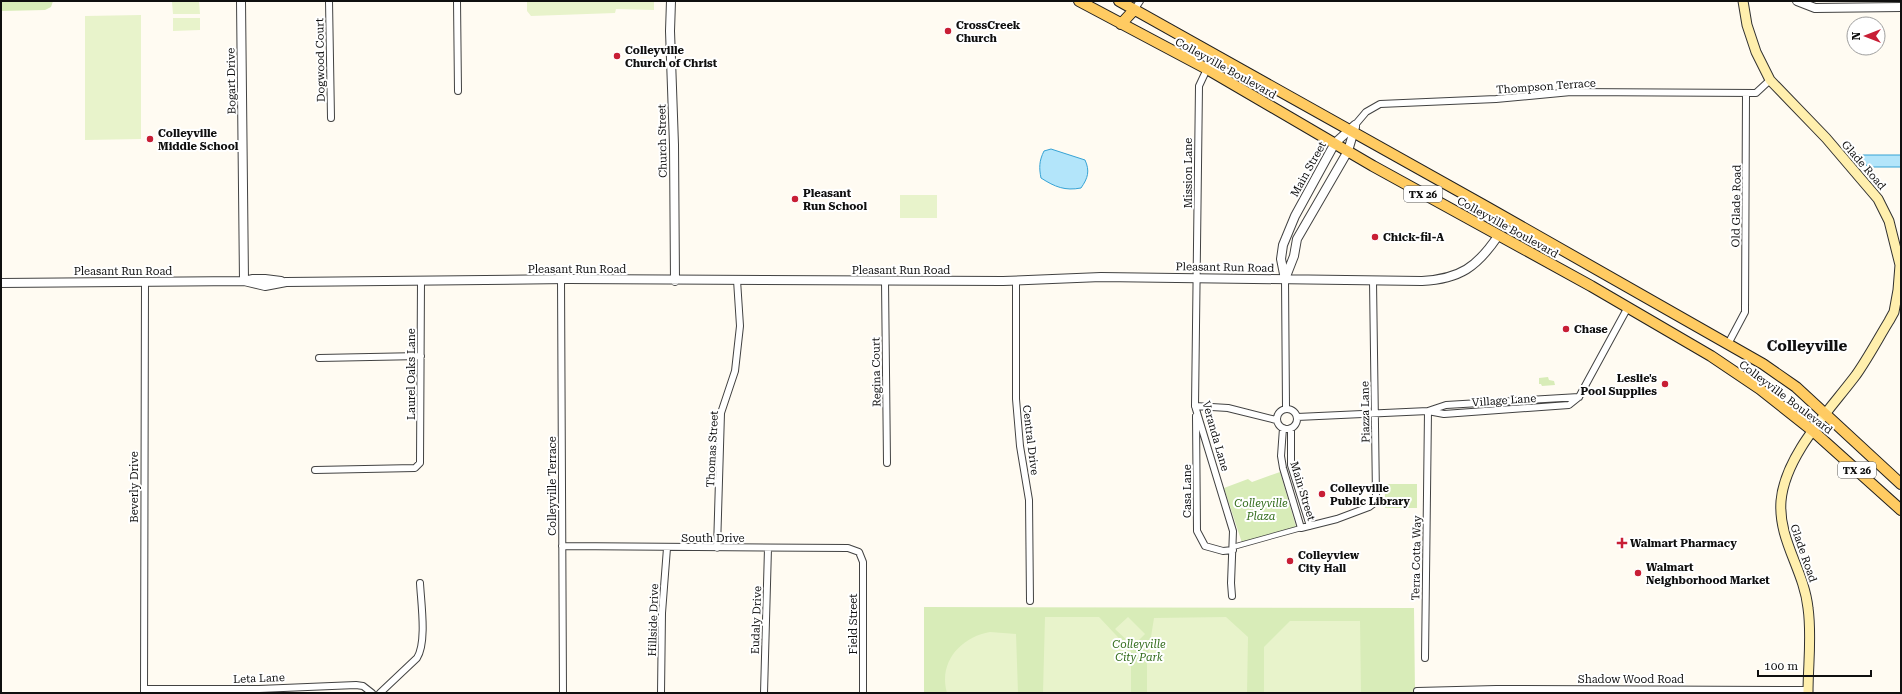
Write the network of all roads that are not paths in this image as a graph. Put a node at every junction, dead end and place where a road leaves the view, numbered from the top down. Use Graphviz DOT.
graph roads {
  1 [pos="241,1"];
  2 [pos="329,1"];
  3 [pos="457,1"];
  4 [pos="671,1"];
  5 [pos="1079,1"];
  6 [pos="1119,1"];
  7 [pos="1743,1"];
  8 [pos="1797,1"];
  9 [pos="1880,4"];
  10 [pos="1137,5"];
  11 [pos="1901,7"];
  12 [pos="1122,24"];
  13 [pos="1216,56"];
  14 [pos="1207,69"];
  15 [pos="1770,80"];
  16 [pos="458,91"];
  17 [pos="1746,93"];
  18 [pos="331,118"];
  19 [pos="1352,130"];
  20 [pos="1335,144"];
  21 [pos="1348,151"];
  22 [pos="1498,236"];
  23 [pos="1899,250"];
  24 [pos="1198,278"];
  25 [pos="561,279"];
  26 [pos="1285,279"];
  27 [pos="421,280"];
  28 [pos="737,280"];
  29 [pos="1374,280"];
  30 [pos="244,281"];
  31 [pos="675,281"];
  32 [pos="884,281"];
  33 [pos="1016,281"];
  34 [pos="145,282"];
  35 [pos="1,283"];
  36 [pos="1628,307"];
  37 [pos="1728,344"];
  38 [pos="421,356"];
  39 [pos="319,358"];
  40 [pos="1195,406"];
  41 [pos="1286,408"];
  42 [pos="1428,411"];
  43 [pos="1374,412"];
  44 [pos="1825,414"];
  45 [pos="1297,417"];
  46 [pos="1276,420"];
  47 [pos="1283,428"];
  48 [pos="1291,428"];
  49 [pos="1813,431"];
  50 [pos="887,463"];
  51 [pos="315,470"];
  52 [pos="1901,484"];
  53 [pos="1901,510"];
  54 [pos="1337,519"];
  55 [pos="1310,526"];
  56 [pos="1301,528"];
  57 [pos="562,546"];
  58 [pos="667,548"];
  59 [pos="717,548"];
  60 [pos="768,548"];
  61 [pos="1233,548"];
  62 [pos="861,554"];
  63 [pos="420,583"];
  64 [pos="1232,596"];
  65 [pos="1030,601"];
  66 [pos="1425,658"];
  67 [pos="144,691"];
  68 [pos="1417,691"];
  69 [pos="1497,691"];
  70 [pos="1744,691"];
  71 [pos="1808,692"];
  72 [pos="372,693"];
  73 [pos="380,693"];
  74 [pos="563,693"];
  75 [pos="662,693"];
  76 [pos="764,693"];
  77 [pos="864,693"];
  1 -- 30 [label="street, Bogart Drive"];
  2 -- 18 [label="street, Dogwood Court"];
  3 -- 16 [label="street"];
  4 -- 31 [label="street, Church Street"];
  5 -- 12 [label="main road, Colleyville Boulevard / TX 26"];
  6 -- 10 [label="main road, Colleyville Boulevard / TX 26"];
  7 -- 15 [label="main road, Glade Road"];
  8 -- 9 [label="street"];
  9 -- 11 [label="street"];
  10 -- 12 [label="main road"];
  10 -- 13 [label="main road, Colleyville Boulevard / TX 26"];
  12 -- 14 [label="main road, Colleyville Boulevard / TX 26"];
  13 -- 14 [label="main road"];
  13 -- 19 [label="main road, Colleyville Boulevard / TX 26"];
  14 -- 20 [label="main road, Colleyville Boulevard / TX 26"];
  14 -- 24 [label="street, Mission Lane"];
  15 -- 17 [label="street"];
  15 -- 23 [label="main road, Glade Road"];
  17 -- 19 [label="street, Thompson Terrace"];
  17 -- 37 [label="street, Old Glade Road"];
  19 -- 20 [label="street, Main Street"];
  19 -- 21 [label="street, Main Street"];
  19 -- 37 [label="main road, Colleyville Boulevard / TX 26"];
  20 -- 21 [label="main road, Colleyville Boulevard / TX 26"];
  20 -- 26 [label="street, Main Street"];
  21 -- 22 [label="main road, Colleyville Boulevard / TX 26"];
  21 -- 26 [label="street, Main Street"];
  22 -- 29 [label="street, Pleasant Run Road"];
  22 -- 36 [label="main road, Colleyville Boulevard / TX 26"];
  23 -- 44 [label="main road, Glade Road"];
  24 -- 26 [label="street, Pleasant Run Road"];
  24 -- 33 [label="street, Pleasant Run Road"];
  24 -- 40 [label="street, Veranda Lane"];
  25 -- 27 [label="street, Pleasant Run Road"];
  25 -- 31 [label="street, Pleasant Run Road"];
  25 -- 57 [label="street, Colleyville Terrace"];
  26 -- 29 [label="street, Pleasant Run Road"];
  26 -- 41 [label="street, Main Street"];
  27 -- 30 [label="street, Pleasant Run Road"];
  27 -- 38 [label="street, Laurel Oaks Lane"];
  28 -- 31 [label="street, Pleasant Run Road"];
  28 -- 32 [label="street, Pleasant Run Road"];
  28 -- 59 [label="street, Thomas Street"];
  29 -- 43 [label="street, Piazza Lane"];
  30 -- 34 [label="street, Pleasant Run Road"];
  32 -- 33 [label="street, Pleasant Run Road"];
  32 -- 50 [label="street, Regina Court"];
  33 -- 65 [label="street, Central Drive"];
  34 -- 35 [label="street, Pleasant Run Road"];
  34 -- 67 [label="street, Beverly Drive"];
  36 -- 42 [label="street, Village Lane"];
  36 -- 49 [label="main road, Colleyville Boulevard / TX 26"];
  37 -- 44 [label="main road, Colleyville Boulevard / TX 26"];
  38 -- 39 [label="street"];
  38 -- 51 [label="street, Laurel Oaks Lane"];
  40 -- 46 [label="street"];
  40 -- 61 [label="street, Veranda Lane"];
  40 -- 61 [label="street, Casa Lane"];
  41 -- 45 [label="street"];
  41 -- 46 [label="street"];
  42 -- 43 [label="street, Village Lane"];
  42 -- 66 [label="street, Terra Cotta Way"];
  43 -- 45 [label="street, Village Lane"];
  43 -- 54 [label="street, Piazza Lane"];
  44 -- 49 [label="main road, Glade Road"];
  44 -- 52 [label="main road, Colleyville Boulevard / TX 26"];
  45 -- 48 [label="street"];
  46 -- 47 [label="street"];
  47 -- 48 [label="street"];
  47 -- 56 [label="street, Main Street"];
  48 -- 55 [label="street, Main Street"];
  49 -- 53 [label="main road, Colleyville Boulevard / TX 26"];
  49 -- 71 [label="main road, Glade Road"];
  54 -- 55 [label="street, Main Street"];
  55 -- 56 [label="street, Main Street"];
  56 -- 61 [label="street"];
  57 -- 58 [label="street, South Drive"];
  57 -- 74 [label="street, Colleyville Terrace"];
  58 -- 59 [label="street, South Drive"];
  58 -- 75 [label="street, Hillside Drive"];
  59 -- 60 [label="street, South Drive"];
  60 -- 62 [label="street, South Drive"];
  60 -- 76 [label="street, Eudaly Drive"];
  61 -- 64 [label="street, Veranda Lane"];
  62 -- 77 [label="street, Field Street"];
  63 -- 73 [label="street"];
  67 -- 72 [label="street, Leta Lane"];
  68 -- 69 [label="street, Shadow Wood Road"];
  69 -- 70 [label="street, Shadow Wood Road"];
  70 -- 71 [label="street, Shadow Wood Road"];
}
